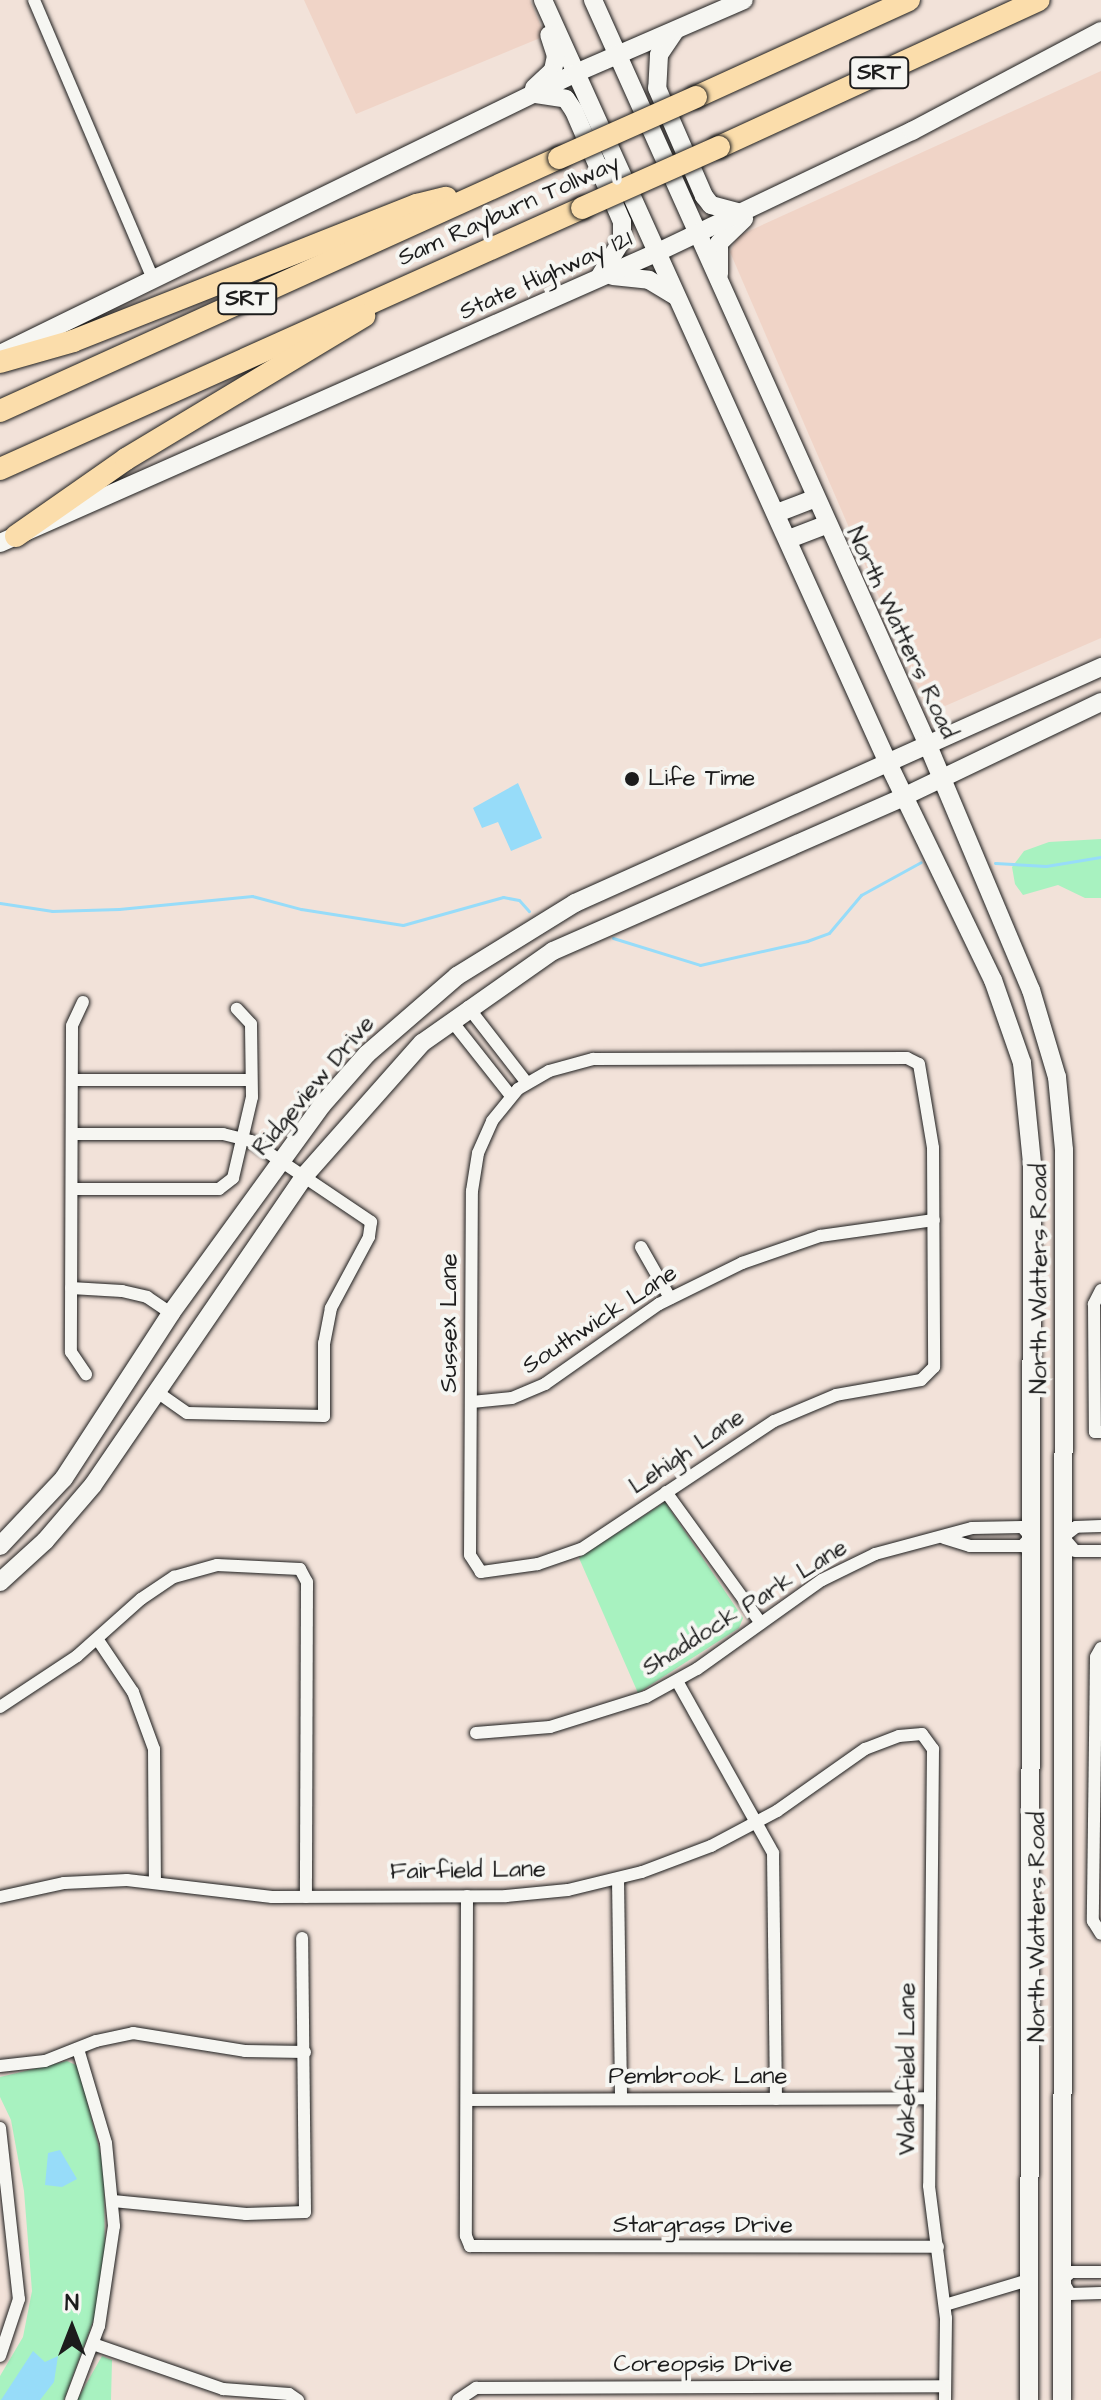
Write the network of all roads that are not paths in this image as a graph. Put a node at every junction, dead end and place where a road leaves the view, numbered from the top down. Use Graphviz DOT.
graph roads {
  1 [pos="34,0"];
  2 [pos="533,0"];
  3 [pos="543,0"];
  4 [pos="593,0"];
  5 [pos="744,0"];
  6 [pos="909,0"];
  7 [pos="1039,0"];
  8 [pos="675,31"];
  9 [pos="1101,31"];
  10 [pos="618,55"];
  11 [pos="576,73"];
  12 [pos="530,97"];
  13 [pos="494,187"];
  14 [pos="786,192"];
  15 [pos="740,213"];
  16 [pos="696,234"];
  17 [pos="656,253"];
  18 [pos="153,279"];
  19 [pos="598,279"];
  20 [pos="720,285"];
  21 [pos="388,293"];
  22 [pos="676,296"];
  23 [pos="0,354"];
  24 [pos="0,362"];
  25 [pos="0,411"];
  26 [pos="0,469"];
  27 [pos="814,499"];
  28 [pos="777,513"];
  29 [pos="825,525"];
  30 [pos="789,539"];
  31 [pos="8,540"];
  32 [pos="1101,667"];
  33 [pos="1101,702"];
  34 [pos="927,743"];
  35 [pos="888,763"];
  36 [pos="940,777"];
  37 [pos="903,797"];
  38 [pos="575,903"];
  39 [pos="592,932"];
  40 [pos="457,976"];
  41 [pos="83,1002"];
  42 [pos="468,1007"];
  43 [pos="237,1009"];
  44 [pos="451,1020"];
  45 [pos="72,1080"];
  46 [pos="251,1080"];
  47 [pos="519,1090"];
  48 [pos="72,1134"];
  49 [pos="244,1139"];
  50 [pos="282,1157"];
  51 [pos="306,1174"];
  52 [pos="72,1189"];
  53 [pos="934,1220"];
  54 [pos="641,1247"];
  55 [pos="71,1288"];
  56 [pos="1101,1290"];
  57 [pos="670,1298"];
  58 [pos="171,1313"];
  59 [pos="86,1374"];
  60 [pos="158,1393"];
  61 [pos="472,1402"];
  62 [pos="1098,1432"];
  63 [pos="666,1492"];
  64 [pos="1101,1526"];
  65 [pos="1031,1537"];
  66 [pos="1063,1537"];
  67 [pos="0,1546"];
  68 [pos="1101,1551"];
  69 [pos="475,1568"];
  70 [pos="0,1582"];
  71 [pos="761,1623"];
  72 [pos="98,1640"];
  73 [pos="1101,1648"];
  74 [pos="677,1681"];
  75 [pos="0,1707"];
  76 [pos="476,1733"];
  77 [pos="927,1738"];
  78 [pos="1098,1791"];
  79 [pos="760,1821"];
  80 [pos="618,1879"];
  81 [pos="155,1881"];
  82 [pos="467,1896"];
  83 [pos="0,1897"];
  84 [pos="306,1897"];
  85 [pos="1099,1932"];
  86 [pos="302,1938"];
  87 [pos="78,2049"];
  88 [pos="305,2052"];
  89 [pos="0,2066"];
  90 [pos="930,2098"];
  91 [pos="621,2099"];
  92 [pos="776,2099"];
  93 [pos="467,2100"];
  94 [pos="0,2128"];
  95 [pos="113,2201"];
  96 [pos="6,2204"];
  97 [pos="938,2247"];
  98 [pos="1101,2272"];
  99 [pos="1029,2280"];
  100 [pos="1062,2280"];
  101 [pos="1101,2293"];
  102 [pos="945,2305"];
  103 [pos="93,2344"];
  104 [pos="0,2356"];
  105 [pos="945,2386"];
  106 [pos="802,2393"];
  107 [pos="596,2394"];
  108 [pos="460,2397"];
  109 [pos="71,2400"];
  110 [pos="298,2400"];
  111 [pos="945,2400"];
  112 [pos="1029,2400"];
  113 [pos="1062,2400"];
  1 -- 18 [label="street"];
  2 -- 12 [label="main road"];
  3 -- 11 [label="main road, North Watters Road"];
  4 -- 10 [label="main road, North Watters Road"];
  5 -- 8 [label="main road"];
  6 -- 13 [label="highway, Sam Rayburn Tollway / SRT, bridge"];
  7 -- 21 [label="highway, Sam Rayburn Tollway / SRT, bridge"];
  8 -- 10 [label="main road"];
  8 -- 15 [label="main road"];
  9 -- 14 [label="main road, State Highway 121"];
  10 -- 11 [label="main road"];
  10 -- 16 [label="main road, North Watters Road"];
  11 -- 12 [label="main road"];
  11 -- 17 [label="main road, North Watters Road"];
  12 -- 18 [label="main road"];
  12 -- 19 [label="main road"];
  13 -- 24 [label="highway"];
  13 -- 25 [label="highway, Sam Rayburn Tollway / SRT"];
  14 -- 15 [label="main road, State Highway 121"];
  14 -- 20 [label="main road"];
  15 -- 16 [label="main road, State Highway 121"];
  16 -- 17 [label="main road, State Highway 121"];
  16 -- 20 [label="main road, North Watters Road"];
  17 -- 19 [label="main road, State Highway 121"];
  17 -- 22 [label="main road, North Watters Road"];
  18 -- 23 [label="main road"];
  19 -- 22 [label="main road"];
  19 -- 31 [label="main road, State Highway 121"];
  20 -- 27 [label="main road, North Watters Road"];
  21 -- 26 [label="highway, Sam Rayburn Tollway / SRT"];
  21 -- 31 [label="highway"];
  22 -- 28 [label="main road, North Watters Road"];
  27 -- 28 [label="main road"];
  27 -- 29 [label="main road, North Watters Road"];
  28 -- 30 [label="main road, North Watters Road"];
  29 -- 30 [label="main road"];
  29 -- 34 [label="main road, North Watters Road"];
  30 -- 35 [label="main road, North Watters Road"];
  32 -- 34 [label="main road, Ridgeview Drive"];
  33 -- 36 [label="main road, Ridgeview Drive"];
  34 -- 35 [label="main road, Ridgeview Drive"];
  34 -- 36 [label="main road, North Watters Road"];
  35 -- 37 [label="main road, North Watters Road"];
  35 -- 38 [label="main road, Ridgeview Drive"];
  36 -- 37 [label="main road, Ridgeview Drive"];
  36 -- 66 [label="main road, North Watters Road"];
  37 -- 39 [label="main road, Ridgeview Drive"];
  37 -- 65 [label="main road, North Watters Road"];
  38 -- 39 [label="main road"];
  38 -- 40 [label="main road, Ridgeview Drive"];
  39 -- 42 [label="main road, Ridgeview Drive"];
  40 -- 44 [label="main road"];
  40 -- 50 [label="main road, Ridgeview Drive"];
  41 -- 45 [label="street"];
  42 -- 44 [label="main road, Ridgeview Drive"];
  42 -- 47 [label="street"];
  43 -- 46 [label="street"];
  44 -- 47 [label="street"];
  44 -- 51 [label="main road, Ridgeview Drive"];
  45 -- 46 [label="street"];
  45 -- 48 [label="street"];
  46 -- 49 [label="street"];
  47 -- 53 [label="street"];
  47 -- 61 [label="street, Sussex Lane"];
  48 -- 49 [label="street"];
  48 -- 52 [label="street"];
  49 -- 50 [label="street"];
  49 -- 52 [label="street"];
  50 -- 51 [label="street"];
  50 -- 58 [label="main road, Ridgeview Drive"];
  51 -- 60 [label="main road, Ridgeview Drive"];
  51 -- 60 [label="street"];
  52 -- 55 [label="street"];
  53 -- 57 [label="street, Southwick Lane"];
  53 -- 63 [label="street, Lehigh Lane"];
  54 -- 57 [label="street"];
  55 -- 58 [label="street"];
  55 -- 59 [label="street"];
  56 -- 62 [label="street"];
  57 -- 61 [label="street, Southwick Lane"];
  58 -- 67 [label="main road, Ridgeview Drive"];
  60 -- 70 [label="main road, Ridgeview Drive"];
  61 -- 69 [label="street, Sussex Lane"];
  63 -- 69 [label="street, Lehigh Lane"];
  63 -- 71 [label="street"];
  64 -- 66 [label="street"];
  65 -- 66 [label="main road"];
  65 -- 71 [label="street, Shaddock Park Lane"];
  65 -- 99 [label="main road, North Watters Road"];
  66 -- 68 [label="street"];
  66 -- 100 [label="main road, North Watters Road"];
  71 -- 74 [label="street, Shaddock Park Lane"];
  72 -- 75 [label="street"];
  72 -- 81 [label="street"];
  72 -- 84 [label="street"];
  73 -- 78 [label="street"];
  74 -- 76 [label="street, Shaddock Park Lane"];
  74 -- 79 [label="street"];
  77 -- 79 [label="street, Fairfield Lane"];
  77 -- 90 [label="street, Wakefield Lane"];
  78 -- 85 [label="street"];
  79 -- 80 [label="street, Fairfield Lane"];
  79 -- 92 [label="street"];
  80 -- 82 [label="street, Fairfield Lane"];
  80 -- 91 [label="street"];
  81 -- 83 [label="street, Fairfield Lane"];
  81 -- 84 [label="street, Fairfield Lane"];
  82 -- 84 [label="street, Fairfield Lane"];
  82 -- 93 [label="street"];
  86 -- 88 [label="street"];
  87 -- 88 [label="street"];
  87 -- 89 [label="street"];
  87 -- 95 [label="street"];
  88 -- 95 [label="street"];
  90 -- 92 [label="street, Pembrook Lane"];
  90 -- 97 [label="street, Wakefield Lane"];
  91 -- 92 [label="street, Pembrook Lane"];
  91 -- 93 [label="street, Pembrook Lane"];
  93 -- 97 [label="street, Stargrass Drive"];
  94 -- 96 [label="street"];
  95 -- 103 [label="street"];
  96 -- 104 [label="street"];
  97 -- 102 [label="street, Wakefield Lane"];
  98 -- 100 [label="street"];
  99 -- 100 [label="main road"];
  99 -- 102 [label="street"];
  99 -- 112 [label="main road, North Watters Road"];
  100 -- 101 [label="street"];
  100 -- 113 [label="main road, North Watters Road"];
  102 -- 105 [label="street, Wakefield Lane"];
  103 -- 109 [label="street"];
  103 -- 110 [label="street"];
  105 -- 106 [label="street, Coreopsis Drive"];
  105 -- 111 [label="street, Wakefield Lane"];
  106 -- 107 [label="street, Coreopsis Drive"];
  107 -- 108 [label="street, Coreopsis Drive"];
}
